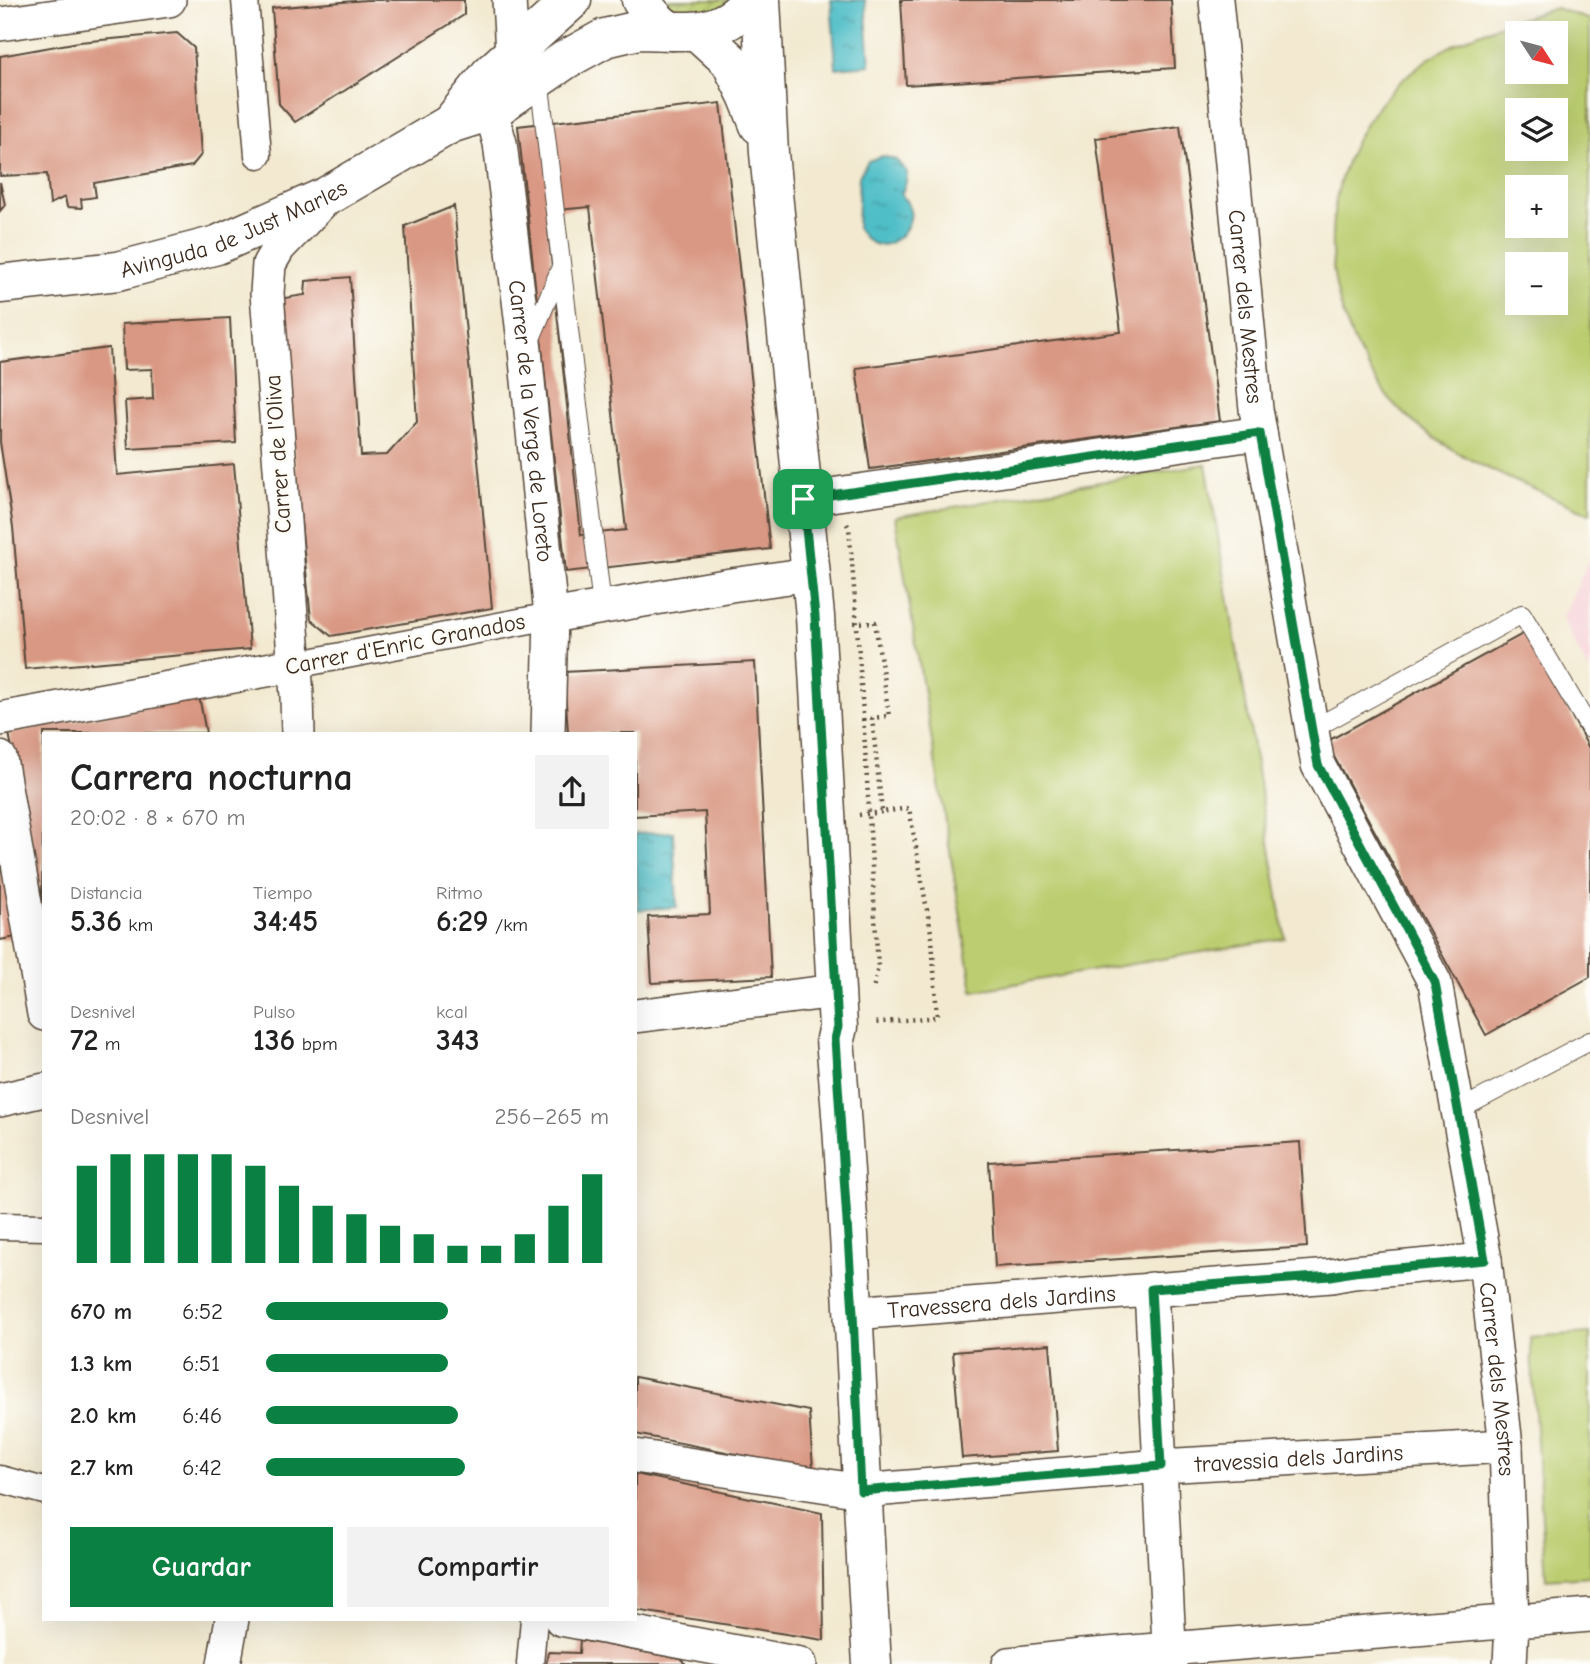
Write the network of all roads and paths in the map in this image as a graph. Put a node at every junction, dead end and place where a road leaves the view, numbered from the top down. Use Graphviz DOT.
graph roads {
  1 [pos="169,0"];
  2 [pos="245,0"];
  3 [pos="509,0"];
  4 [pos="572,0"];
  5 [pos="641,0"];
  6 [pos="750,0"];
  7 [pos="761,0"];
  8 [pos="1216,0"];
  9 [pos="0,24"];
  10 [pos="685,31"];
  11 [pos="526,66"];
  12 [pos="491,111"];
  13 [pos="450,124"];
  14 [pos="769,153"];
  15 [pos="258,155"];
  16 [pos="327,196"];
  17 [pos="561,265"];
  18 [pos="0,284"];
  19 [pos="526,351"];
  20 [pos="1260,433"];
  21 [pos="803,499"];
  22 [pos="851,555"];
  23 [pos="811,574"];
  24 [pos="602,606"];
  25 [pos="551,616"];
  26 [pos="857,623"];
  27 [pos="849,624"];
  28 [pos="294,665"];
  29 [pos="872,718"];
  30 [pos="0,719"];
  31 [pos="855,719"];
  32 [pos="863,719"];
  33 [pos="1313,729"];
  34 [pos="1590,729"];
  35 [pos="298,732"];
  36 [pos="548,732"];
  37 [pos="0,758"];
  38 [pos="882,812"];
  39 [pos="869,814"];
  40 [pos="853,815"];
  41 [pos="876,938"];
  42 [pos="836,991"];
  43 [pos="42,1002"];
  44 [pos="637,1016"];
  45 [pos="865,1023"];
  46 [pos="1590,1041"];
  47 [pos="42,1090"];
  48 [pos="0,1100"];
  49 [pos="1459,1110"];
  50 [pos="0,1226"];
  51 [pos="42,1227"];
  52 [pos="1485,1260"];
  53 [pos="1151,1289"];
  54 [pos="853,1313"];
  55 [pos="1506,1446"];
  56 [pos="637,1456"];
  57 [pos="1161,1466"];
  58 [pos="0,1479"];
  59 [pos="42,1490"];
  60 [pos="861,1491"];
  61 [pos="1590,1615"];
  62 [pos="232,1621"];
  63 [pos="534,1621"];
  64 [pos="569,1621"];
  65 [pos="1512,1623"];
  66 [pos="712,1656"];
  67 [pos="1170,1656"];
  68 [pos="224,1664"];
  69 [pos="530,1664"];
  70 [pos="800,1664"];
  71 [pos="872,1664"];
  72 [pos="1010,1664"];
  73 [pos="1510,1664"];
  1 -- 9 [label="street"];
  2 -- 15 [label="street"];
  3 -- 11 [label="street"];
  4 -- 11 [label="main road, Avinguda de Just Marles"];
  5 -- 10 [label="main road"];
  6 -- 10 [label="main road"];
  7 -- 14 [label="main road"];
  8 -- 20 [label="street, Carrer dels Mestres"];
  10 -- 11 [label="main road, Avinguda de Just Marles"];
  10 -- 14 [label="main road"];
  11 -- 12 [label="main road, Avinguda de Just Marles"];
  11 -- 13 [label="main road, Avinguda de Just Marles"];
  11 -- 17 [label="lane"];
  12 -- 13 [label="main road, Avinguda de Just Marles"];
  12 -- 19 [label="street, Carrer de la Verge de Loreto"];
  13 -- 16 [label="main road, Avinguda de Just Marles"];
  14 -- 21 [label="main road"];
  16 -- 18 [label="main road, Avinguda de Just Marles"];
  16 -- 28 [label="street, Carrer de l'Oliva"];
  17 -- 19 [label="lane"];
  17 -- 24 [label="lane"];
  19 -- 25 [label="street, Carrer de la Verge de Loreto"];
  20 -- 21 [label="street"];
  20 -- 33 [label="street, Carrer dels Mestres"];
  21 -- 23 [label="main road"];
  22 -- 26 [label="path"];
  23 -- 24 [label="street, Carrer d'Enric Granados"];
  23 -- 42 [label="main road"];
  24 -- 25 [label="street, Carrer d'Enric Granados"];
  25 -- 28 [label="street, Carrer d'Enric Granados"];
  25 -- 36 [label="street, Carrer de la Verge de Loreto"];
  26 -- 27 [label="path"];
  26 -- 29 [label="path"];
  26 -- 32 [label="path"];
  28 -- 30 [label="street, Carrer d'Enric Granados"];
  28 -- 35 [label="street, Carrer de l'Oliva"];
  29 -- 32 [label="path"];
  29 -- 38 [label="path"];
  31 -- 32 [label="path"];
  32 -- 39 [label="path"];
  33 -- 34 [label="lane"];
  33 -- 49 [label="street, Carrer dels Mestres"];
  37 -- 43 [label="street"];
  38 -- 39 [label="path"];
  38 -- 45 [label="path"];
  39 -- 40 [label="path"];
  39 -- 41 [label="path"];
  42 -- 44 [label="street"];
  42 -- 54 [label="main road"];
  46 -- 49 [label="lane"];
  47 -- 48 [label="street"];
  49 -- 52 [label="street, Carrer dels Mestres"];
  50 -- 51 [label="street"];
  52 -- 53 [label="street, Travessera dels Jardins"];
  52 -- 55 [label="street, Carrer dels Mestres"];
  53 -- 54 [label="street, Travessera dels Jardins"];
  53 -- 57 [label="street"];
  54 -- 60 [label="main road"];
  55 -- 57 [label="street, travessia dels Jardins"];
  55 -- 65 [label="street, Carrer dels Mestres"];
  56 -- 60 [label="street, travessia dels Jardins"];
  57 -- 60 [label="street, travessia dels Jardins"];
  57 -- 67 [label="street"];
  58 -- 59 [label="street"];
  60 -- 71 [label="main road"];
  61 -- 65 [label="street"];
  62 -- 68 [label="street"];
  63 -- 69 [label="street"];
  64 -- 66 [label="street"];
  65 -- 67 [label="street"];
  65 -- 73 [label="street, Carrer dels Mestres"];
  66 -- 70 [label="street"];
  67 -- 72 [label="street"];
}
